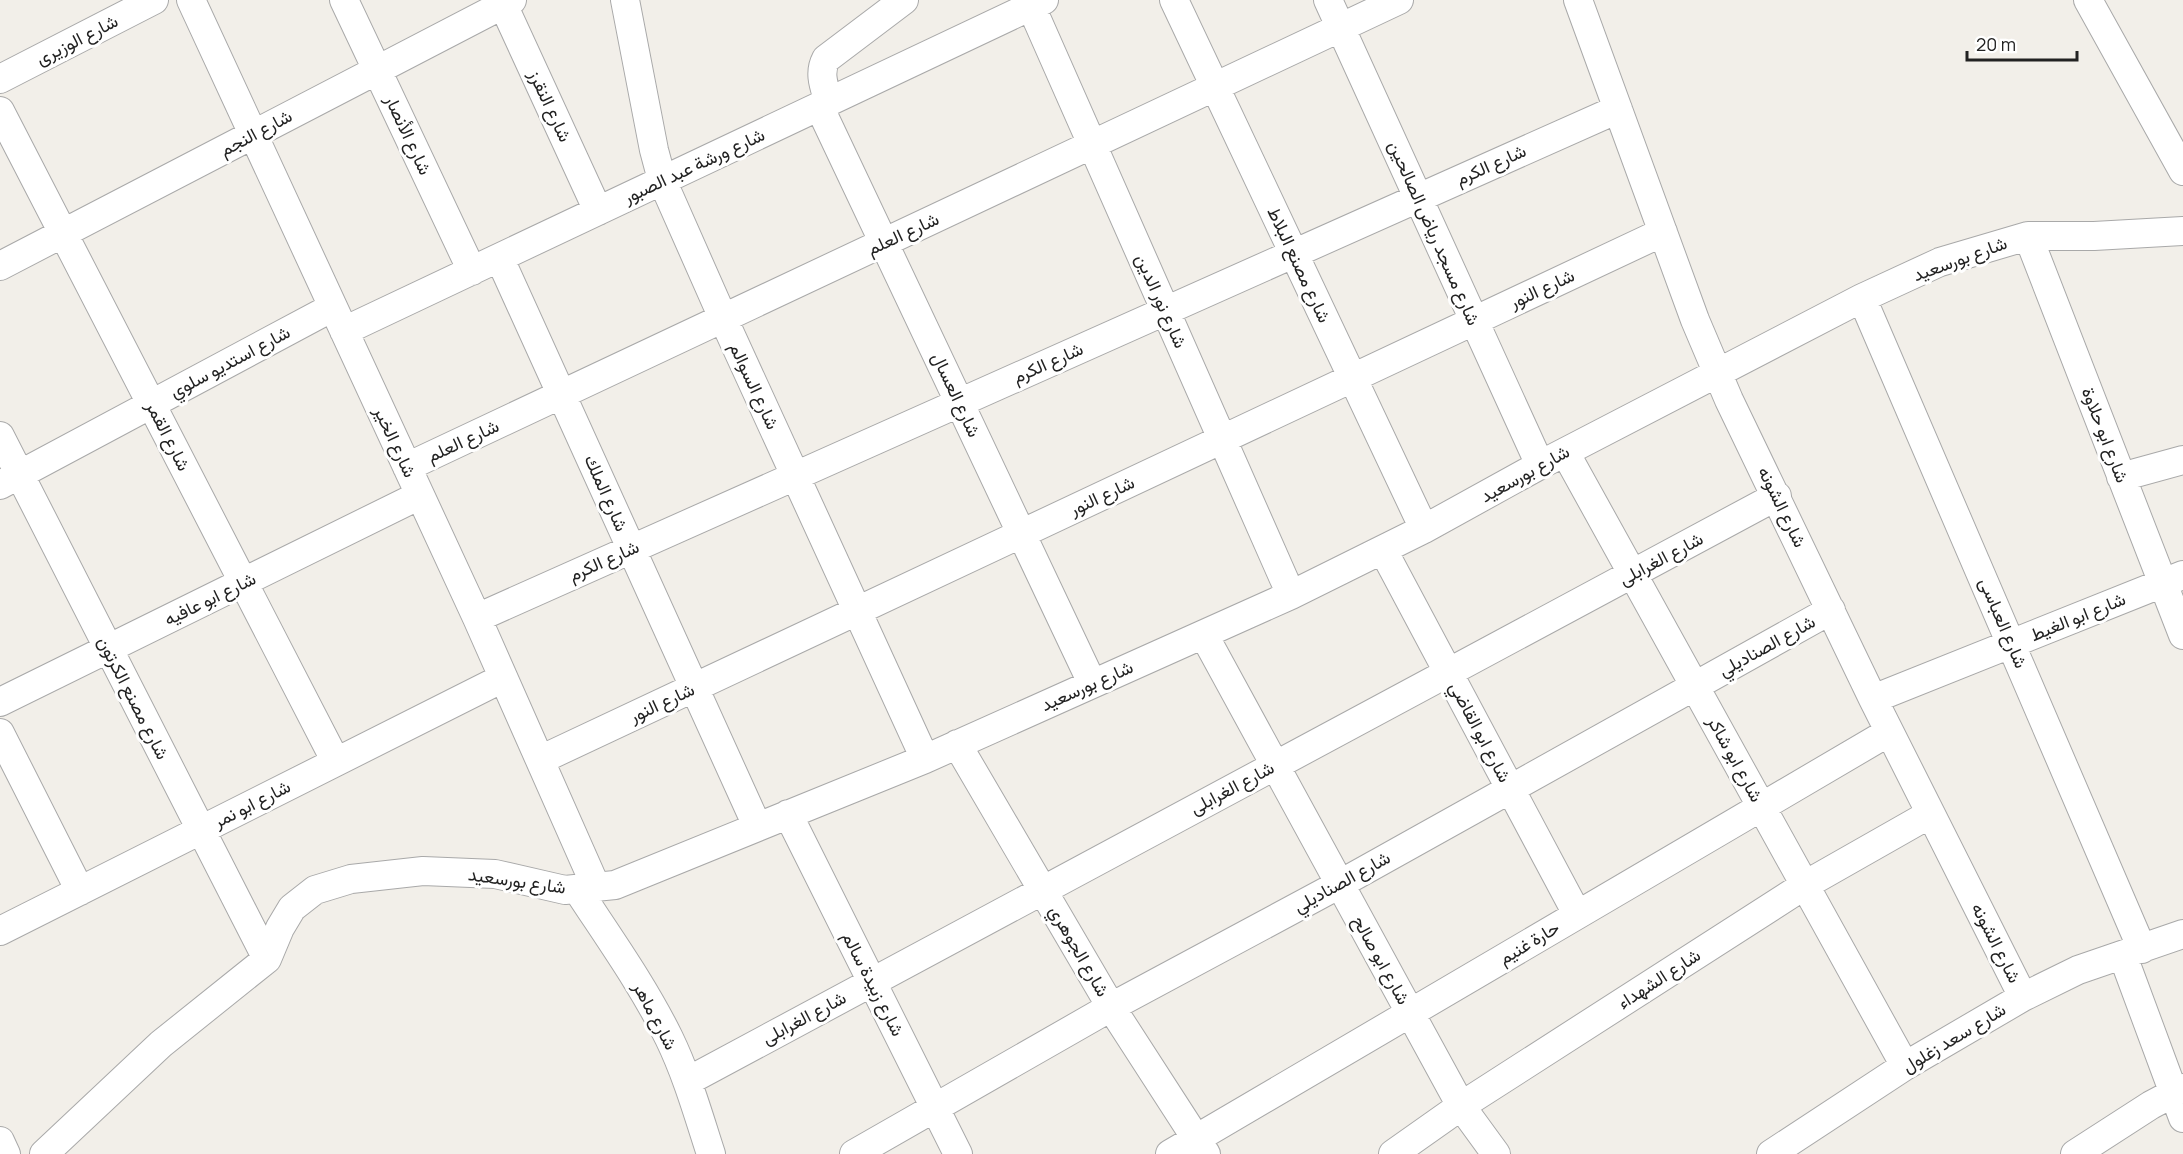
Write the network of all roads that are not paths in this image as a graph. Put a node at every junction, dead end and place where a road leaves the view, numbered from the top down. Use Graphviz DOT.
graph roads {
  1 [pos="154,0"];
  2 [pos="191,0"];
  3 [pos="344,0"];
  4 [pos="625,0"];
  5 [pos="904,0"];
  6 [pos="1174,0"];
  7 [pos="1328,0"];
  8 [pos="1399,0"];
  9 [pos="1578,0"];
  10 [pos="2088,0"];
  11 [pos="505,2"];
  12 [pos="1038,3"];
  13 [pos="1341,27"];
  14 [pos="377,70"];
  15 [pos="0,79"];
  16 [pos="1215,87"];
  17 [pos="824,106"];
  18 [pos="1618,109"];
  19 [pos="0,111"];
  20 [pos="254,134"];
  21 [pos="1092,145"];
  22 [pos="2183,171"];
  23 [pos="662,180"];
  24 [pos="1418,198"];
  25 [pos="598,211"];
  26 [pos="2183,231"];
  27 [pos="1663,232"];
  28 [pos="63,234"];
  29 [pos="2028,236"];
  30 [pos="884,243"];
  31 [pos="1294,254"];
  32 [pos="500,259"];
  33 [pos="0,266"];
  34 [pos="472,271"];
  35 [pos="1862,298"];
  36 [pos="1166,311"];
  37 [pos="723,318"];
  38 [pos="339,319"];
  39 [pos="1474,321"];
  40 [pos="1718,373"];
  41 [pos="1353,378"];
  42 [pos="561,394"];
  43 [pos="959,403"];
  44 [pos="151,404"];
  45 [pos="0,436"];
  46 [pos="1222,439"];
  47 [pos="1565,452"];
  48 [pos="2183,460"];
  49 [pos="1540,465"];
  50 [pos="407,467"];
  51 [pos="795,476"];
  52 [pos="2121,477"];
  53 [pos="10,480"];
  54 [pos="420,495"];
  55 [pos="1777,496"];
  56 [pos="1424,529"];
  57 [pos="1021,534"];
  58 [pos="632,549"];
  59 [pos="1383,550"];
  60 [pos="1632,574"];
  61 [pos="2173,579"];
  62 [pos="243,582"];
  63 [pos="1291,595"];
  64 [pos="1831,610"];
  65 [pos="857,611"];
  66 [pos="477,618"];
  67 [pos="1204,635"];
  68 [pos="2183,635"];
  69 [pos="2011,643"];
  70 [pos="108,649"];
  71 [pos="1448,673"];
  72 [pos="503,678"];
  73 [pos="1092,683"];
  74 [pos="1695,686"];
  75 [pos="695,687"];
  76 [pos="1873,699"];
  77 [pos="0,702"];
  78 [pos="1889,732"];
  79 [pos="0,733"];
  80 [pos="957,744"];
  81 [pos="925,759"];
  82 [pos="540,760"];
  83 [pos="336,762"];
  84 [pos="1275,765"];
  85 [pos="1510,789"];
  86 [pos="1762,807"];
  87 [pos="788,814"];
  88 [pos="1930,814"];
  89 [pos="757,826"];
  90 [pos="200,830"];
  91 [pos="1340,884"];
  92 [pos="1805,885"];
  93 [pos="586,888"];
  94 [pos="1043,890"];
  95 [pos="80,891"];
  96 [pos="1577,914"];
  97 [pos="0,931"];
  98 [pos="2183,934"];
  99 [pos="2132,952"];
  100 [pos="267,959"];
  101 [pos="872,982"];
  102 [pos="2023,997"];
  103 [pos="1111,1008"];
  104 [pos="1410,1013"];
  105 [pos="1905,1066"];
  106 [pos="688,1081"];
  107 [pos="2180,1100"];
  108 [pos="1461,1106"];
  109 [pos="935,1108"];
  110 [pos="0,1141"];
  111 [pos="1201,1146"];
  112 [pos="6,1154"];
  113 [pos="44,1154"];
  114 [pos="711,1154"];
  115 [pos="854,1154"];
  116 [pos="958,1154"];
  117 [pos="1170,1154"];
  118 [pos="1393,1154"];
  119 [pos="1496,1154"];
  120 [pos="1771,1154"];
  121 [pos="2075,1154"];
  1 -- 15 [label="street, شارع الوزيرى"];
  2 -- 20 [label="street, شارع الخير"];
  3 -- 14 [label="street, شارع الأنصار"];
  4 -- 23 [label="street, شارع السوالم"];
  5 -- 17 [label="street, شارع العسال"];
  6 -- 16 [label="street, شارع مصنع البلاط"];
  7 -- 13 [label="street, شارع مسجد رياض الصالحين"];
  8 -- 13 [label="street, شارع العلم"];
  9 -- 18 [label="street, شارع الشونه"];
  10 -- 22 [label="street"];
  11 -- 14 [label="street, شارع النجم"];
  11 -- 25 [label="street, شارع النقرز"];
  12 -- 17 [label="street, شارع ورشة عبد الصبور"];
  12 -- 21 [label="street, شارع نور الدين"];
  13 -- 16 [label="street, شارع العلم"];
  13 -- 24 [label="street, شارع مسجد رياض الصالحين"];
  14 -- 20 [label="street, شارع النجم"];
  14 -- 34 [label="street, شارع الأنصار"];
  16 -- 21 [label="street, شارع العلم"];
  16 -- 31 [label="street, شارع مصنع البلاط"];
  17 -- 23 [label="street, شارع ورشة عبد الصبور"];
  17 -- 30 [label="street, شارع العسال"];
  18 -- 24 [label="street, شارع الكرم"];
  18 -- 27 [label="street, شارع الشونه"];
  19 -- 28 [label="street, شارع القمر"];
  20 -- 28 [label="street, شارع النجم"];
  20 -- 38 [label="street, شارع الخير"];
  21 -- 30 [label="street, شارع العلم"];
  21 -- 36 [label="street, شارع نور الدين"];
  23 -- 25 [label="street, شارع ورشة عبد الصبور"];
  23 -- 37 [label="street, شارع السوالم"];
  24 -- 31 [label="street, شارع الكرم"];
  24 -- 39 [label="street, شارع مسجد رياض الصالحين"];
  25 -- 32 [label="street, شارع ورشة عبد الصبور"];
  26 -- 29 [label="street, شارع بورسعيد"];
  27 -- 39 [label="street, شارع النور"];
  27 -- 40 [label="street, شارع الشونه"];
  28 -- 33 [label="street, شارع النجم"];
  28 -- 44 [label="street, شارع القمر"];
  29 -- 35 [label="street, شارع بورسعيد"];
  29 -- 52 [label="street, شارع ابو حلاوة"];
  30 -- 37 [label="street, شارع العلم"];
  30 -- 43 [label="street, شارع العسال"];
  31 -- 36 [label="street, شارع الكرم"];
  31 -- 41 [label="street, شارع مصنع البلاط"];
  32 -- 34 [label="street, شارع ورشة عبد الصبور"];
  32 -- 42 [label="street, شارع الملك"];
  34 -- 38 [label="street, شارع ورشة عبد الصبور"];
  35 -- 40 [label="street, شارع بورسعيد"];
  35 -- 69 [label="street, شارع العباسى"];
  36 -- 43 [label="street, شارع الكرم"];
  36 -- 46 [label="street, شارع نور الدين"];
  37 -- 42 [label="street, شارع العلم"];
  37 -- 51 [label="street, شارع السوالم"];
  38 -- 44 [label="street, شارع استديو سلوي"];
  38 -- 50 [label="street, شارع الخير"];
  39 -- 41 [label="street, شارع النور"];
  39 -- 49 [label="street, شارع مسجد رياض الصالحين"];
  40 -- 47 [label="street, شارع بورسعيد"];
  40 -- 55 [label="street, شارع الشونه"];
  41 -- 46 [label="street, شارع النور"];
  41 -- 56 [label="street, شارع مصنع البلاط"];
  42 -- 50 [label="street, شارع العلم"];
  42 -- 58 [label="street, شارع الملك"];
  43 -- 51 [label="street, شارع الكرم"];
  43 -- 57 [label="street, شارع العسال"];
  44 -- 53 [label="street, شارع استديو سلوي"];
  44 -- 62 [label="street, شارع القمر"];
  45 -- 53 [label="street, شارع مصنع الكرتون"];
  46 -- 57 [label="street, شارع النور"];
  46 -- 63 [label="street, شارع نور الدين"];
  47 -- 49 [label="street, شارع بورسعيد"];
  47 -- 60 [label="street, شارع ابو شاكر"];
  48 -- 52 [label="street"];
  49 -- 56 [label="street, شارع بورسعيد"];
  50 -- 54 [label="street, شارع الخير"];
  51 -- 58 [label="street, شارع الكرم"];
  51 -- 65 [label="street, شارع السوالم"];
  52 -- 61 [label="street, شارع ابو حلاوة"];
  53 -- 70 [label="street, شارع مصنع الكرتون"];
  54 -- 62 [label="street, شارع ابو عافيه"];
  54 -- 66 [label="street, شارع الخير"];
  55 -- 60 [label="street, شارع الغرابلى"];
  55 -- 64 [label="street, شارع الشونه"];
  56 -- 59 [label="street, شارع بورسعيد"];
  57 -- 65 [label="street, شارع النور"];
  57 -- 73 [label="street, شارع العسال"];
  58 -- 66 [label="street, شارع الكرم"];
  58 -- 75 [label="street, شارع الملك"];
  59 -- 63 [label="street, شارع بورسعيد"];
  59 -- 71 [label="street, شارع ابو القاضي"];
  60 -- 71 [label="street, شارع الغرابلى"];
  60 -- 74 [label="street, شارع ابو شاكر"];
  61 -- 68 [label="street, شارع ابو حلاوة"];
  61 -- 69 [label="street, شارع ابو الغيط"];
  62 -- 70 [label="street, شارع ابو عافيه"];
  62 -- 83 [label="street, شارع القمر"];
  63 -- 67 [label="street, شارع بورسعيد"];
  64 -- 74 [label="street, شارع الصناديلي"];
  64 -- 76 [label="street, شارع الشونه"];
  65 -- 75 [label="street, شارع النور"];
  65 -- 81 [label="street, شارع السوالم"];
  66 -- 72 [label="street, شارع الخير"];
  67 -- 73 [label="street, شارع بورسعيد"];
  67 -- 84 [label="street, شارع ابو صالح"];
  69 -- 76 [label="street, شارع ابو الغيط"];
  69 -- 99 [label="street, شارع العباسى"];
  70 -- 77 [label="street, شارع ابو عافيه"];
  70 -- 90 [label="street, شارع مصنع الكرتون"];
  71 -- 84 [label="street, شارع الغرابلى"];
  71 -- 85 [label="street, شارع ابو القاضي"];
  72 -- 82 [label="street, شارع الخير"];
  72 -- 83 [label="street, شارع ابو نمر"];
  73 -- 80 [label="street, شارع بورسعيد"];
  74 -- 85 [label="street, شارع الصناديلي"];
  74 -- 86 [label="street, شارع ابو شاكر"];
  75 -- 82 [label="street, شارع النور"];
  75 -- 89 [label="street, شارع الملك"];
  76 -- 78 [label="street, شارع الشونه"];
  78 -- 86 [label="street, حارة غنيم"];
  78 -- 88 [label="street, شارع الشونه"];
  79 -- 95 [label="street"];
  80 -- 81 [label="street, شارع بورسعيد"];
  80 -- 94 [label="street, شارع الجوهري"];
  81 -- 87 [label="street, شارع بورسعيد"];
  82 -- 93 [label="street, شارع الخير"];
  83 -- 90 [label="street, شارع ابو نمر"];
  84 -- 91 [label="street, شارع ابو صالح"];
  84 -- 94 [label="street, شارع الغرابلى"];
  85 -- 91 [label="street, شارع الصناديلي"];
  85 -- 96 [label="street, شارع ابو القاضي"];
  86 -- 92 [label="street, شارع ابو شاكر"];
  86 -- 96 [label="street, حارة غنيم"];
  87 -- 89 [label="street, شارع بورسعيد"];
  87 -- 101 [label="street, شارع زبيدة سالم"];
  88 -- 92 [label="street, شارع الشهداء"];
  88 -- 102 [label="street, شارع الشونه"];
  89 -- 93 [label="street, شارع بورسعيد"];
  90 -- 95 [label="street, شارع ابو نمر"];
  90 -- 100 [label="street, شارع مصنع الكرتون"];
  91 -- 103 [label="street, شارع الصناديلي"];
  91 -- 104 [label="street, شارع ابو صالح"];
  92 -- 105 [label="street, شارع ابو شاكر"];
  92 -- 108 [label="street, شارع الشهداء"];
  93 -- 100 [label="street, شارع بورسعيد"];
  93 -- 106 [label="street, شارع ماهر"];
  94 -- 101 [label="street, شارع الغرابلى"];
  94 -- 103 [label="street, شارع الجوهري"];
  95 -- 97 [label="street, شارع ابو نمر"];
  96 -- 104 [label="street, حارة غنيم"];
  98 -- 99 [label="street, شارع سعد زغلول"];
  99 -- 102 [label="street, شارع سعد زغلول"];
  99 -- 107 [label="street, شارع العباسى"];
  100 -- 113 [label="street, شارع بورسعيد"];
  101 -- 106 [label="street, شارع الغرابلى"];
  101 -- 109 [label="street, شارع زبيدة سالم"];
  102 -- 105 [label="street, شارع سعد زغلول"];
  103 -- 109 [label="street, شارع الصناديلي"];
  103 -- 111 [label="street, شارع الجوهري"];
  104 -- 108 [label="street, شارع ابو صالح"];
  104 -- 111 [label="street, حارة غنيم"];
  105 -- 120 [label="street, شارع سعد زغلول"];
  106 -- 114 [label="street, شارع ماهر"];
  107 -- 121 [label="street"];
  108 -- 118 [label="street, شارع الشهداء"];
  108 -- 119 [label="street, شارع ابو صالح"];
  109 -- 115 [label="street, شارع الصناديلي"];
  109 -- 116 [label="street, شارع زبيدة سالم"];
  110 -- 112 [label="street"];
  111 -- 117 [label="street, حارة غنيم"];
}
